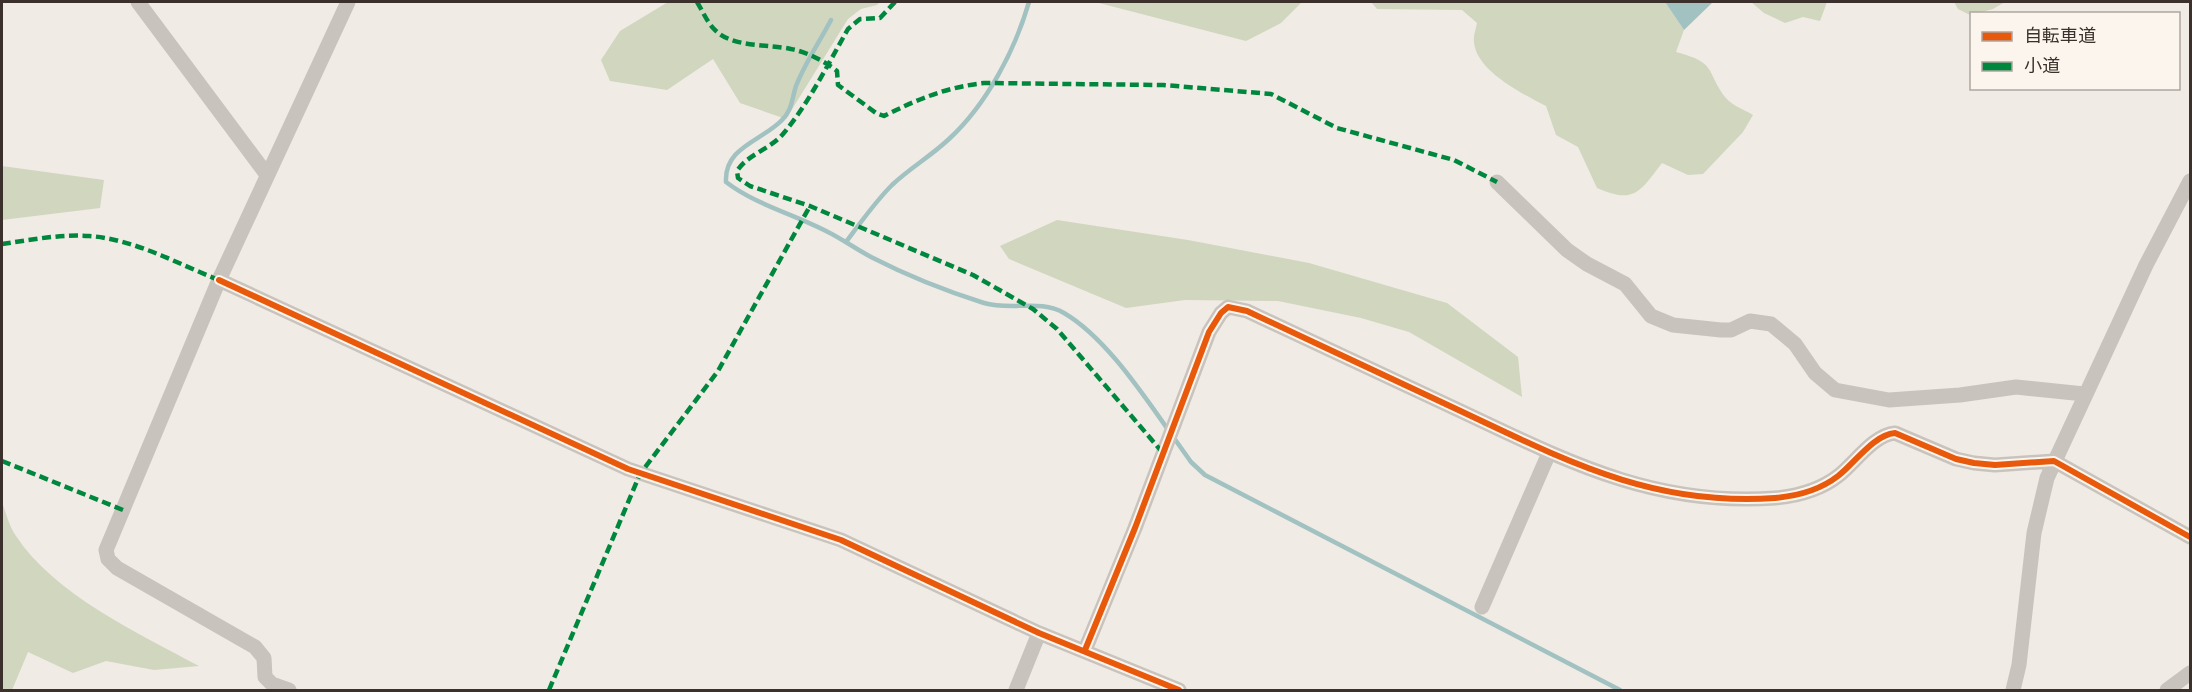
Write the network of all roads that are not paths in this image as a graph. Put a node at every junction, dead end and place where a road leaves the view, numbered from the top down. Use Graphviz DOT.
graph roads {
  1 [pos="138,2"];
  2 [pos="348,2"];
  3 [pos="267,175"];
  4 [pos="2190,181"];
  5 [pos="1497,182"];
  6 [pos="219,280"];
  7 [pos="2084,394"];
  8 [pos="1549,453"];
  9 [pos="2054,461"];
  10 [pos="2190,537"];
  11 [pos="1482,607"];
  12 [pos="1039,633"];
  13 [pos="1085,650"];
  14 [pos="2190,673"];
  15 [pos="290,690"];
  16 [pos="1016,690"];
  17 [pos="1179,690"];
  18 [pos="2013,690"];
  19 [pos="2167,690"];
  1 -- 3 [label="street"];
  2 -- 3 [label="street"];
  3 -- 6 [label="street"];
  4 -- 7 [label="street"];
  5 -- 7 [label="street"];
  6 -- 12 [label="street"];
  6 -- 15 [label="street"];
  7 -- 9 [label="street"];
  8 -- 9 [label="street"];
  8 -- 11 [label="street"];
  8 -- 13 [label="street"];
  9 -- 10 [label="street"];
  9 -- 18 [label="street"];
  12 -- 13 [label="street"];
  12 -- 16 [label="street"];
  13 -- 17 [label="street"];
  14 -- 19 [label="street"];
}
